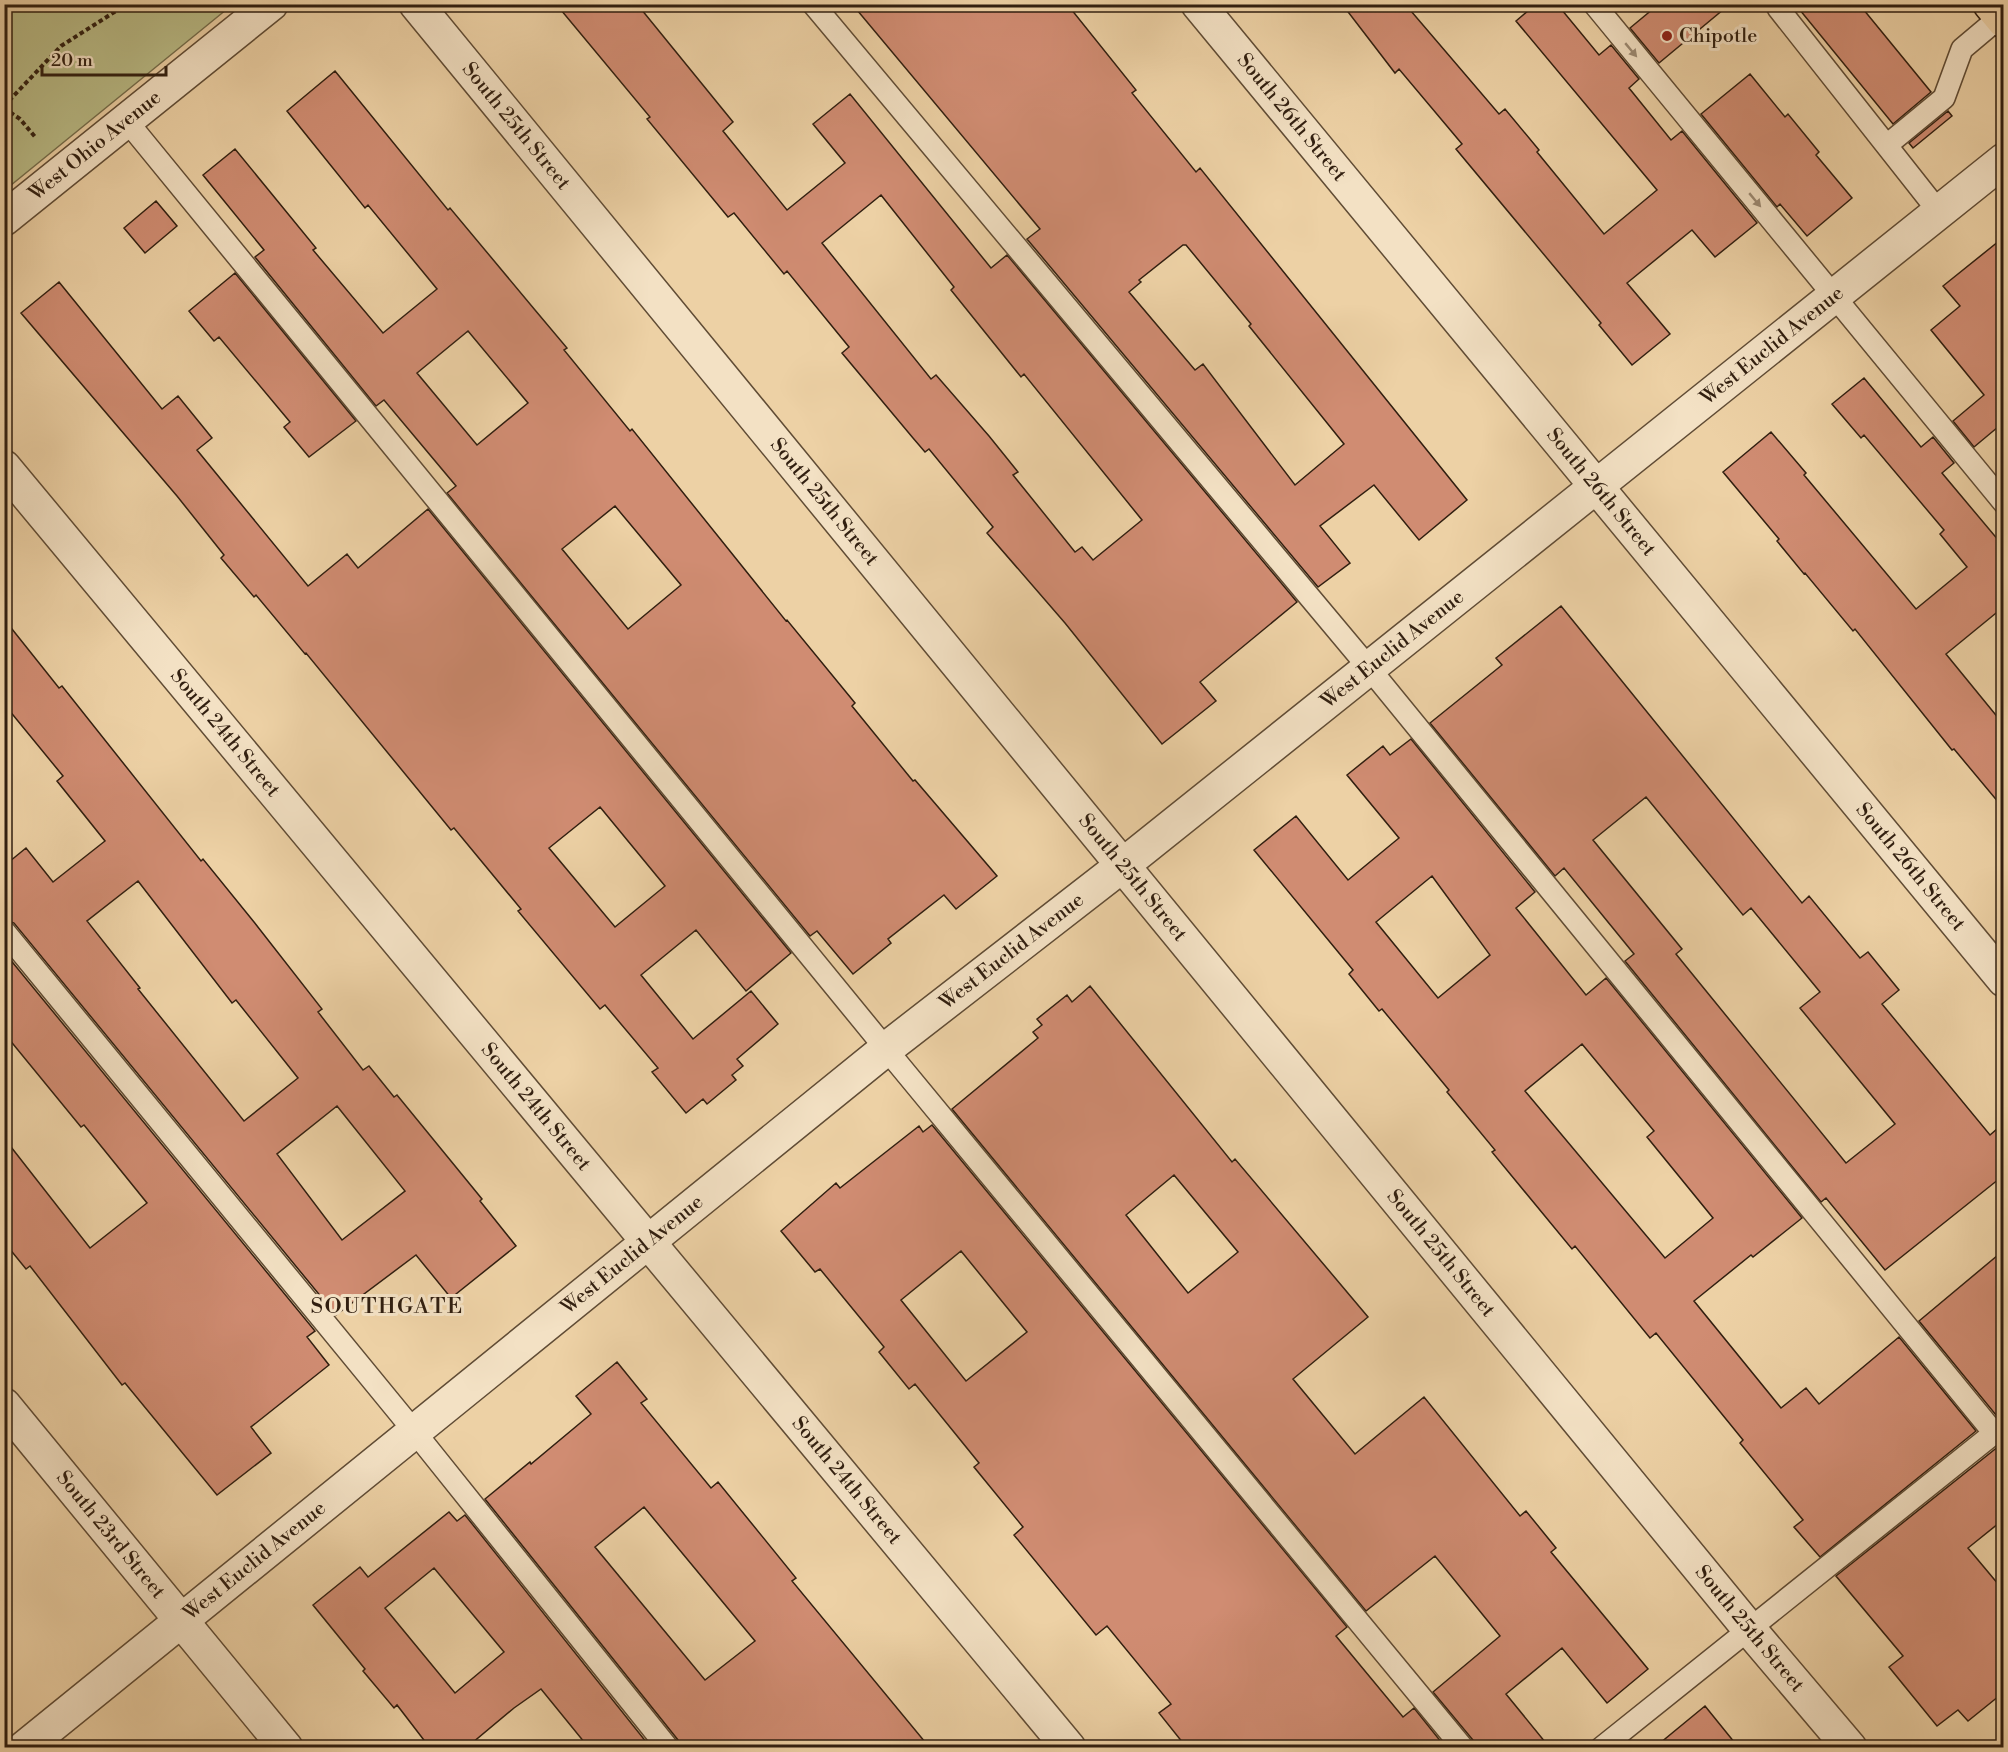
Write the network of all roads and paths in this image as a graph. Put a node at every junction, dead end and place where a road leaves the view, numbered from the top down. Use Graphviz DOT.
graph roads {
  1 [pos="127,4"];
  2 [pos="271,4"];
  3 [pos="416,4"];
  4 [pos="813,4"];
  5 [pos="1198,4"];
  6 [pos="1594,4"];
  7 [pos="1783,4"];
  8 [pos="1998,14"];
  9 [pos="4,107"];
  10 [pos="126,120"];
  11 [pos="36,138"];
  12 [pos="1887,145"];
  13 [pos="2004,160"];
  14 [pos="1939,212"];
  15 [pos="4,219"];
  16 [pos="1834,296"];
  17 [pos="4,467"];
  18 [pos="1595,487"];
  19 [pos="2004,503"];
  20 [pos="1369,668"];
  21 [pos="1122,865"];
  22 [pos="4,931"];
  23 [pos="2004,980"];
  24 [pos="886,1049"];
  25 [pos="649,1241"];
  26 [pos="4,1405"];
  27 [pos="1999,1429"];
  28 [pos="414,1431"];
  29 [pos="183,1620"];
  30 [pos="1750,1629"];
  31 [pos="24,1748"];
  32 [pos="286,1748"];
  33 [pos="668,1748"];
  34 [pos="1069,1748"];
  35 [pos="1463,1748"];
  36 [pos="1601,1748"];
  37 [pos="1850,1748"];
  1 -- 9 [label="path"];
  2 -- 10 [label="street, West Ohio Avenue"];
  3 -- 21 [label="street, South 25th Street"];
  4 -- 20 [label="lane"];
  5 -- 18 [label="street, South 26th Street"];
  6 -- 16 [label="lane, one-way"];
  7 -- 12 [label="lane"];
  8 -- 12 [label="lane"];
  9 -- 11 [label="path"];
  10 -- 15 [label="street, West Ohio Avenue"];
  10 -- 24 [label="lane"];
  12 -- 14 [label="lane"];
  13 -- 14 [label="street, West Euclid Avenue"];
  14 -- 16 [label="street, West Euclid Avenue"];
  16 -- 18 [label="street, West Euclid Avenue"];
  16 -- 19 [label="lane"];
  17 -- 25 [label="street, South 24th Street"];
  18 -- 20 [label="street, West Euclid Avenue"];
  18 -- 23 [label="street, South 26th Street"];
  20 -- 21 [label="street, West Euclid Avenue"];
  20 -- 27 [label="lane"];
  21 -- 24 [label="street, West Euclid Avenue"];
  21 -- 30 [label="street, South 25th Street"];
  22 -- 28 [label="lane"];
  24 -- 25 [label="street, West Euclid Avenue"];
  24 -- 35 [label="lane"];
  25 -- 28 [label="street, West Euclid Avenue"];
  25 -- 34 [label="street, South 24th Street"];
  26 -- 29 [label="street, South 23rd Street"];
  27 -- 30 [label="lane"];
  28 -- 29 [label="street, West Euclid Avenue"];
  28 -- 33 [label="lane"];
  29 -- 31 [label="street, West Euclid Avenue"];
  29 -- 32 [label="street, South 23rd Street"];
  30 -- 36 [label="lane"];
  30 -- 37 [label="street, South 25th Street"];
}
